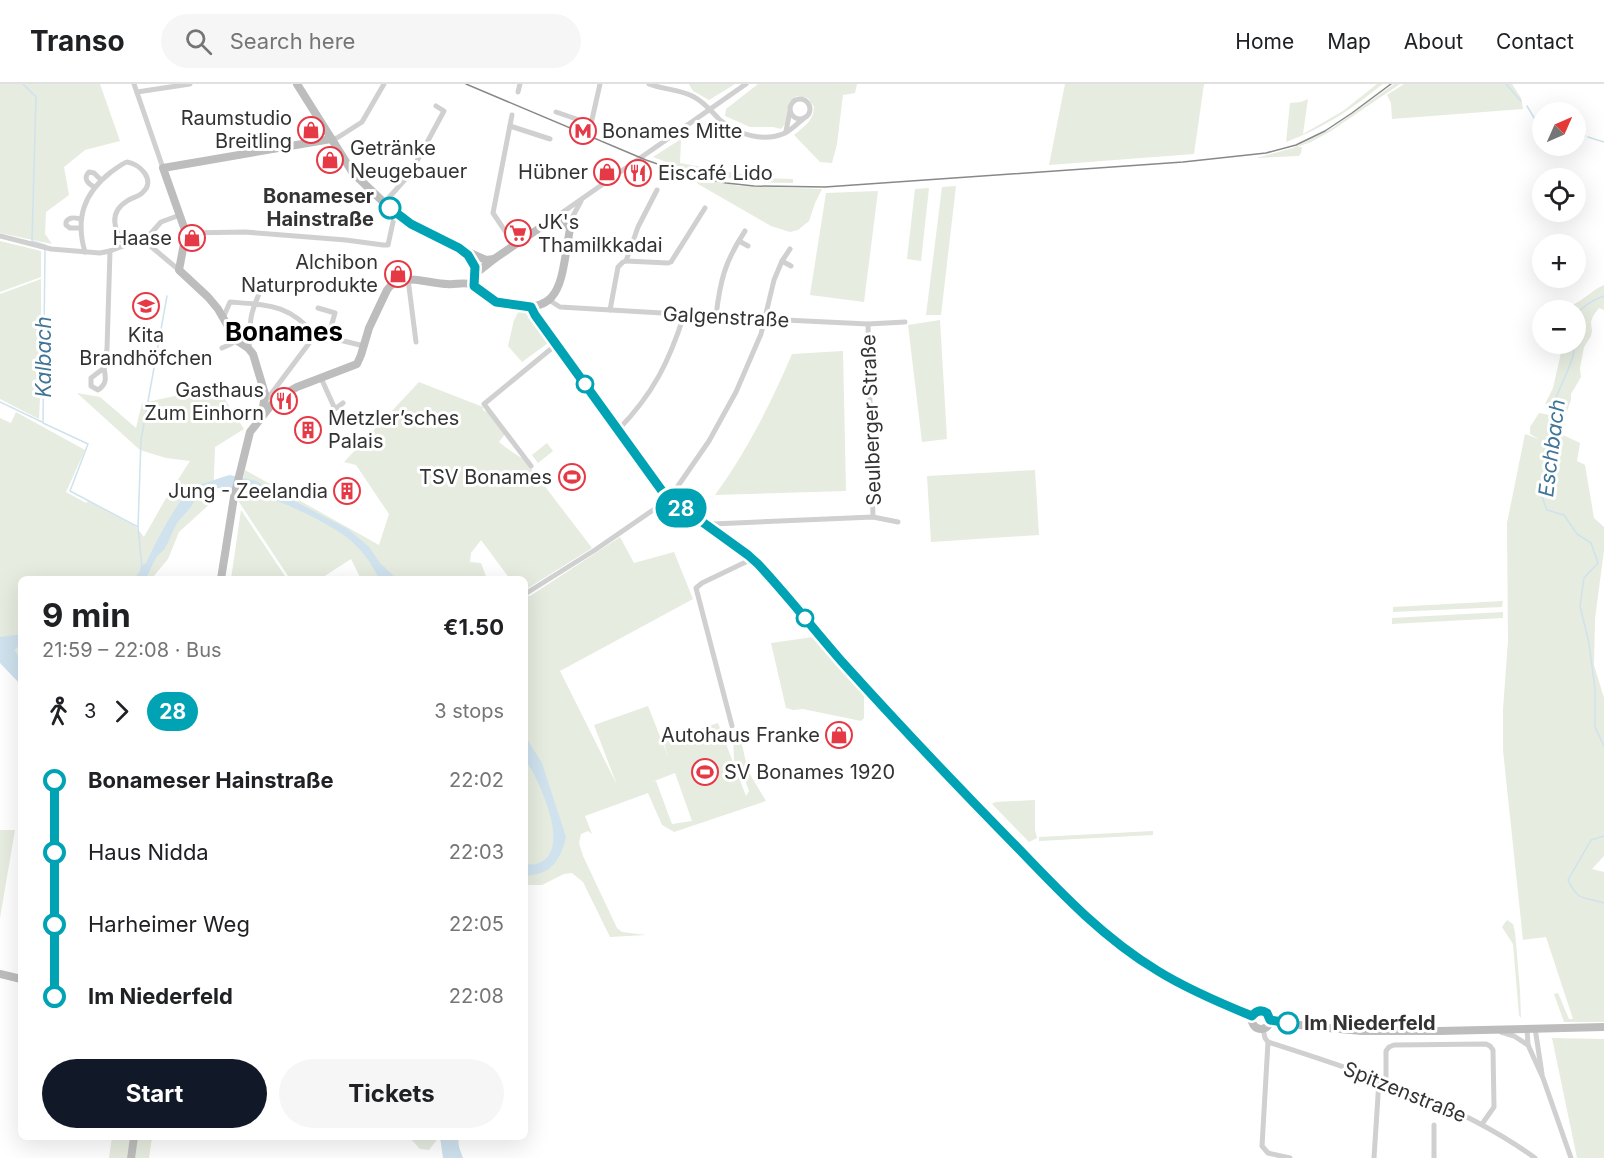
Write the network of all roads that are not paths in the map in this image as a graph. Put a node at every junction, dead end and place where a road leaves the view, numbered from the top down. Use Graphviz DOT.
graph roads {
  1 [pos="134,84"];
  2 [pos="190,84"];
  3 [pos="297,84"];
  4 [pos="383,84"];
  5 [pos="520,84"];
  6 [pos="600,84"];
  7 [pos="649,84"];
  8 [pos="682,84"];
  9 [pos="746,84"];
  10 [pos="682,91"];
  11 [pos="519,92"];
  12 [pos="137,93"];
  13 [pos="436,106"];
  14 [pos="710,109"];
  15 [pos="790,111"];
  16 [pos="556,112"];
  17 [pos="512,115"];
  18 [pos="804,118"];
  19 [pos="510,126"];
  20 [pos="785,132"];
  21 [pos="331,139"];
  22 [pos="550,139"];
  23 [pos="163,168"];
  24 [pos="101,180"];
  25 [pos="94,188"];
  26 [pos="657,190"];
  27 [pos="584,197"];
  28 [pos="640,201"];
  29 [pos="384,203"];
  30 [pos="648,206"];
  31 [pos="705,208"];
  32 [pos="395,213"];
  33 [pos="180,215"];
  34 [pos="701,215"];
  35 [pos="81,219"];
  36 [pos="553,219"];
  37 [pos="708,220"];
  38 [pos="81,228"];
  39 [pos="570,230"];
  40 [pos="745,231"];
  41 [pos="186,233"];
  42 [pos="507,234"];
  43 [pos="0,236"];
  44 [pos="144,241"];
  45 [pos="739,241"];
  46 [pos="125,245"];
  47 [pos="748,246"];
  48 [pos="459,248"];
  49 [pos="790,249"];
  50 [pos="110,251"];
  51 [pos="85,252"];
  52 [pos="494,259"];
  53 [pos="626,261"];
  54 [pos="782,261"];
  55 [pos="790,266"];
  56 [pos="179,270"];
  57 [pos="475,274"];
  58 [pos="408,279"];
  59 [pos="263,285"];
  60 [pos="474,286"];
  61 [pos="549,300"];
  62 [pos="254,304"];
  63 [pos="531,307"];
  64 [pos="318,308"];
  65 [pos="610,310"];
  66 [pos="684,315"];
  67 [pos="716,316"];
  68 [pos="223,318"];
  69 [pos="765,319"];
  70 [pos="905,322"];
  71 [pos="868,324"];
  72 [pos="316,336"];
  73 [pos="328,337"];
  74 [pos="236,340"];
  75 [pos="416,342"];
  76 [pos="556,344"];
  77 [pos="364,346"];
  78 [pos="222,348"];
  79 [pos="248,348"];
  80 [pos="104,369"];
  81 [pos="321,378"];
  82 [pos="272,400"];
  83 [pos="343,403"];
  84 [pos="618,430"];
  85 [pos="531,466"];
  86 [pos="669,499"];
  87 [pos="873,517"];
  88 [pos="898,522"];
  89 [pos="708,526"];
  90 [pos="752,559"];
  91 [pos="221,576"];
  92 [pos="528,592"];
  93 [pos="732,726"];
  94 [pos="0,974"];
  95 [pos="18,978"];
  96 [pos="1252,1016"];
  97 [pos="1270,1020"];
  98 [pos="1604,1027"];
  99 [pos="1531,1028"];
  100 [pos="1263,1029"];
  101 [pos="1493,1029"];
  102 [pos="1268,1042"];
  103 [pos="1528,1045"];
  104 [pos="1543,1078"];
  105 [pos="1379,1080"];
  106 [pos="1386,1083"];
  107 [pos="1482,1124"];
  108 [pos="1434,1125"];
  109 [pos="134,1140"];
  110 [pos="1532,1157"];
  111 [pos="131,1158"];
  112 [pos="1290,1158"];
  113 [pos="1374,1158"];
  114 [pos="1434,1158"];
  115 [pos="1571,1158"];
  1 -- 12 [label="street"];
  2 -- 12 [label="street"];
  3 -- 21 [label="street"];
  4 -- 21 [label="street"];
  5 -- 11 [label="street"];
  6 -- 16 [label="street"];
  7 -- 10 [label="street"];
  8 -- 10 [label="street"];
  9 -- 14 [label="street"];
  10 -- 14 [label="street"];
  12 -- 23 [label="street"];
  13 -- 29 [label="street"];
  14 -- 20 [label="street"];
  14 -- 27 [label="street"];
  15 -- 18 [label="street"];
  15 -- 18 [label="street"];
  15 -- 20 [label="street"];
  17 -- 19 [label="street"];
  18 -- 20 [label="street"];
  19 -- 22 [label="street"];
  19 -- 42 [label="street"];
  21 -- 23 [label="street"];
  21 -- 29 [label="street"];
  23 -- 33 [label="street"];
  24 -- 25 [label="street"];
  24 -- 25 [label="street"];
  24 -- 46 [label="street"];
  25 -- 35 [label="street"];
  26 -- 30 [label="street"];
  27 -- 36 [label="street"];
  27 -- 39 [label="street"];
  28 -- 30 [label="street"];
  29 -- 32 [label="street"];
  30 -- 53 [label="street"];
  31 -- 34 [label="street"];
  32 -- 41 [label="street"];
  32 -- 48 [label="street"];
  33 -- 41 [label="street"];
  33 -- 44 [label="street"];
  34 -- 37 [label="street"];
  34 -- 53 [label="street"];
  35 -- 38 [label="street"];
  35 -- 38 [label="street"];
  36 -- 39 [label="street"];
  36 -- 52 [label="street"];
  38 -- 51 [label="street"];
  39 -- 61 [label="street"];
  40 -- 45 [label="street"];
  41 -- 56 [label="street"];
  43 -- 51 [label="street"];
  44 -- 46 [label="street"];
  44 -- 56 [label="street"];
  45 -- 47 [label="street"];
  45 -- 67 [label="street"];
  46 -- 50 [label="street"];
  48 -- 52 [label="street"];
  48 -- 57 [label="street"];
  49 -- 54 [label="street"];
  50 -- 51 [label="street"];
  50 -- 80 [label="street"];
  52 -- 57 [label="street"];
  53 -- 65 [label="street"];
  54 -- 55 [label="street"];
  54 -- 69 [label="street"];
  56 -- 68 [label="street"];
  57 -- 60 [label="street"];
  58 -- 60 [label="street"];
  58 -- 75 [label="street"];
  58 -- 77 [label="street"];
  59 -- 62 [label="street"];
  60 -- 63 [label="street"];
  61 -- 63 [label="street"];
  61 -- 65 [label="street, Galgenstraße"];
  62 -- 68 [label="street"];
  62 -- 72 [label="street"];
  62 -- 79 [label="street"];
  63 -- 76 [label="street"];
  64 -- 73 [label="street"];
  65 -- 66 [label="street, Galgenstraße"];
  66 -- 67 [label="street, Galgenstraße"];
  66 -- 84 [label="street"];
  67 -- 69 [label="street, Galgenstraße"];
  68 -- 74 [label="street"];
  69 -- 71 [label="street, Galgenstraße"];
  69 -- 86 [label="street"];
  70 -- 71 [label="street, Galgenstraße"];
  71 -- 87 [label="street, Seulberger Straße"];
  72 -- 73 [label="street"];
  72 -- 82 [label="street"];
  73 -- 77 [label="street"];
  74 -- 78 [label="street"];
  74 -- 79 [label="street"];
  76 -- 84 [label="street"];
  76 -- 85 [label="street"];
  77 -- 81 [label="street"];
  79 -- 82 [label="street"];
  81 -- 82 [label="street"];
  81 -- 83 [label="street"];
  82 -- 91 [label="street"];
  84 -- 86 [label="street"];
  86 -- 89 [label="street"];
  86 -- 92 [label="street"];
  87 -- 88 [label="street"];
  87 -- 89 [label="street"];
  89 -- 90 [label="street"];
  90 -- 93 [label="street"];
  90 -- 96 [label="street"];
  94 -- 95 [label="street"];
  96 -- 97 [label="street"];
  96 -- 100 [label="street"];
  97 -- 100 [label="street"];
  97 -- 101 [label="street"];
  98 -- 99 [label="street"];
  99 -- 101 [label="street"];
  99 -- 103 [label="street"];
  99 -- 104 [label="street"];
  100 -- 102 [label="street"];
  101 -- 103 [label="street"];
  102 -- 105 [label="street, Spitzenstraße"];
  102 -- 112 [label="street"];
  103 -- 104 [label="street"];
  104 -- 115 [label="street"];
  105 -- 106 [label="street, Spitzenstraße"];
  105 -- 113 [label="street"];
  106 -- 107 [label="street, Spitzenstraße"];
  106 -- 107 [label="street"];
  107 -- 110 [label="street, Spitzenstraße"];
  108 -- 114 [label="street"];
  109 -- 111 [label="street"];
}
